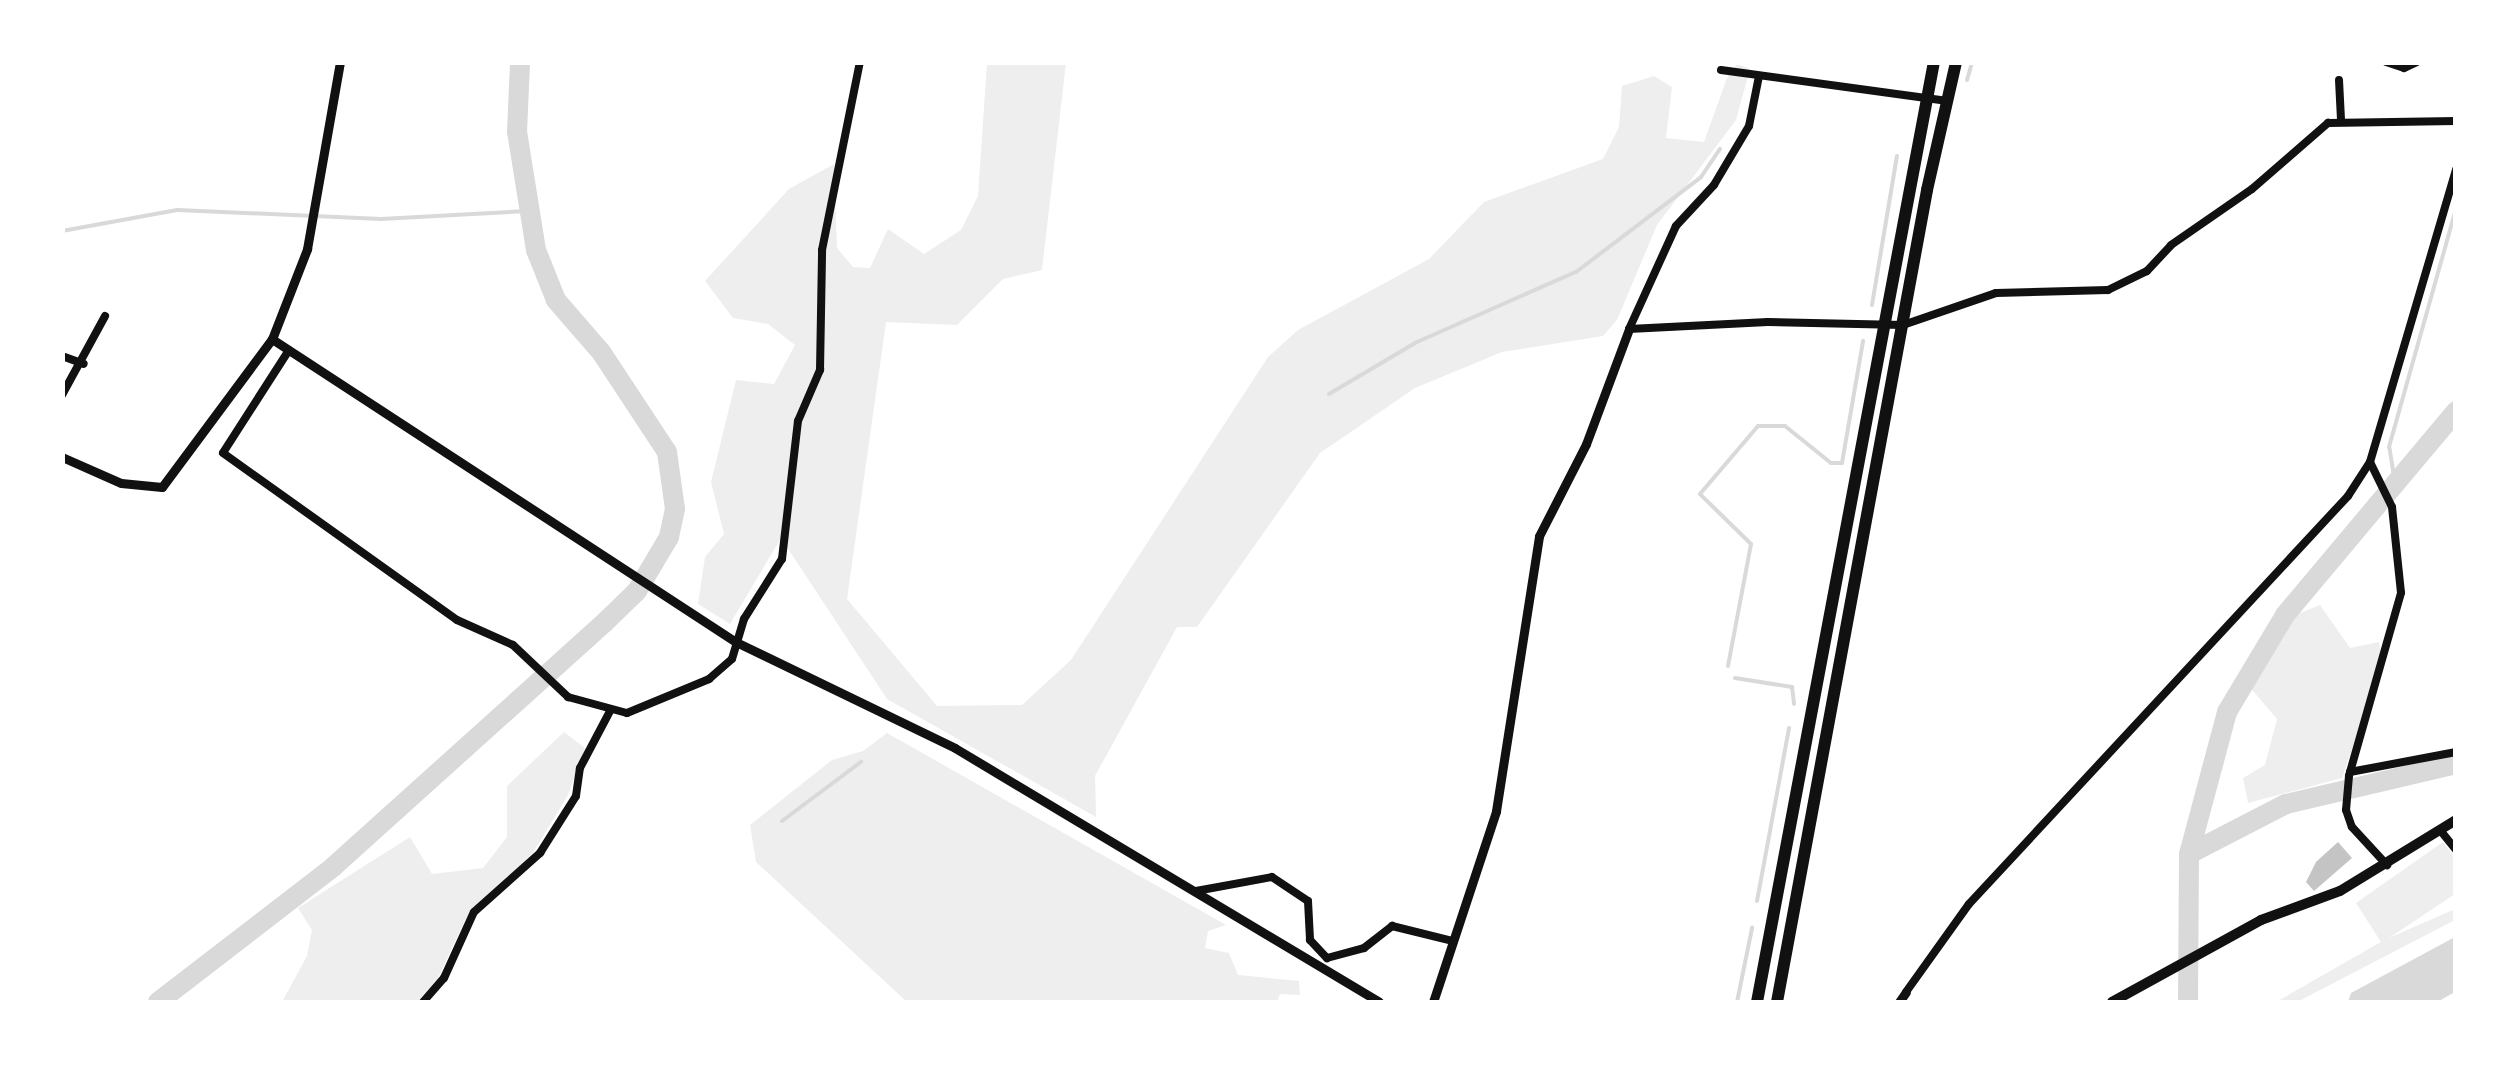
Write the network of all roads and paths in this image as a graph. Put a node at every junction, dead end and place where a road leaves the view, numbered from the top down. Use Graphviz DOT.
graph roads {
  1 [pos="340,62"];
  2 [pos="860,62"];
  3 [pos="1934,62"];
  4 [pos="1956,62"];
  5 [pos="2386,62"];
  6 [pos="2417,62"];
  7 [pos="1721,70"];
  8 [pos="1759,76"];
  9 [pos="2340,80"];
  10 [pos="1925,98"];
  11 [pos="1946,101"];
  12 [pos="2342,120"];
  13 [pos="2456,121"];
  14 [pos="2456,169"];
  15 [pos="105,316"];
  16 [pos="1882,325"];
  17 [pos="1903,325"];
  18 [pos="1629,329"];
  19 [pos="272,339"];
  20 [pos="289,350"];
  21 [pos="62,356"];
  22 [pos="84,364"];
  23 [pos="62,395"];
  24 [pos="62,456"];
  25 [pos="2370,462"];
  26 [pos="736,642"];
  27 [pos="610,711"];
  28 [pos="2456,752"];
  29 [pos="2350,774"];
  30 [pos="2456,820"];
  31 [pos="2440,830"];
  32 [pos="2456,850"];
  33 [pos="2386,865"];
  34 [pos="1196,891"];
  35 [pos="1453,941"];
  36 [pos="1327,958"];
  37 [pos="1321,969"];
  38 [pos="1906,992"];
  39 [pos="423,1002"];
  40 [pos="1379,1002"];
  41 [pos="1434,1002"];
  42 [pos="1757,1002"];
  43 [pos="1777,1002"];
  44 [pos="1900,1002"];
  45 [pos="2112,1002"];
  1 -- 19 [label="street"];
  2 -- 26 [label="street"];
  3 -- 10 [label="highway"];
  4 -- 11 [label="highway"];
  5 -- 6 [label="street"];
  7 -- 8 [label="street"];
  8 -- 10 [label="street"];
  8 -- 18 [label="street"];
  9 -- 12 [label="street"];
  10 -- 11 [label="street"];
  10 -- 16 [label="highway"];
  11 -- 17 [label="highway"];
  12 -- 13 [label="street"];
  12 -- 17 [label="street"];
  14 -- 25 [label="street"];
  15 -- 22 [label="street"];
  16 -- 17 [label="street"];
  16 -- 18 [label="street"];
  16 -- 42 [label="highway"];
  17 -- 43 [label="highway"];
  18 -- 35 [label="street"];
  19 -- 20 [label="street"];
  19 -- 24 [label="street"];
  20 -- 26 [label="street"];
  20 -- 27 [label="street"];
  21 -- 22 [label="street"];
  22 -- 23 [label="street"];
  25 -- 29 [label="street"];
  25 -- 38 [label="street"];
  26 -- 27 [label="street"];
  26 -- 34 [label="street"];
  27 -- 39 [label="street"];
  28 -- 29 [label="street"];
  29 -- 33 [label="street"];
  30 -- 31 [label="main road"];
  31 -- 32 [label="street"];
  31 -- 33 [label="main road"];
  33 -- 45 [label="main road"];
  34 -- 36 [label="street"];
  34 -- 37 [label="street"];
  35 -- 36 [label="street"];
  35 -- 41 [label="street"];
  36 -- 37 [label="street"];
  37 -- 40 [label="street"];
  38 -- 44 [label="street"];
}
